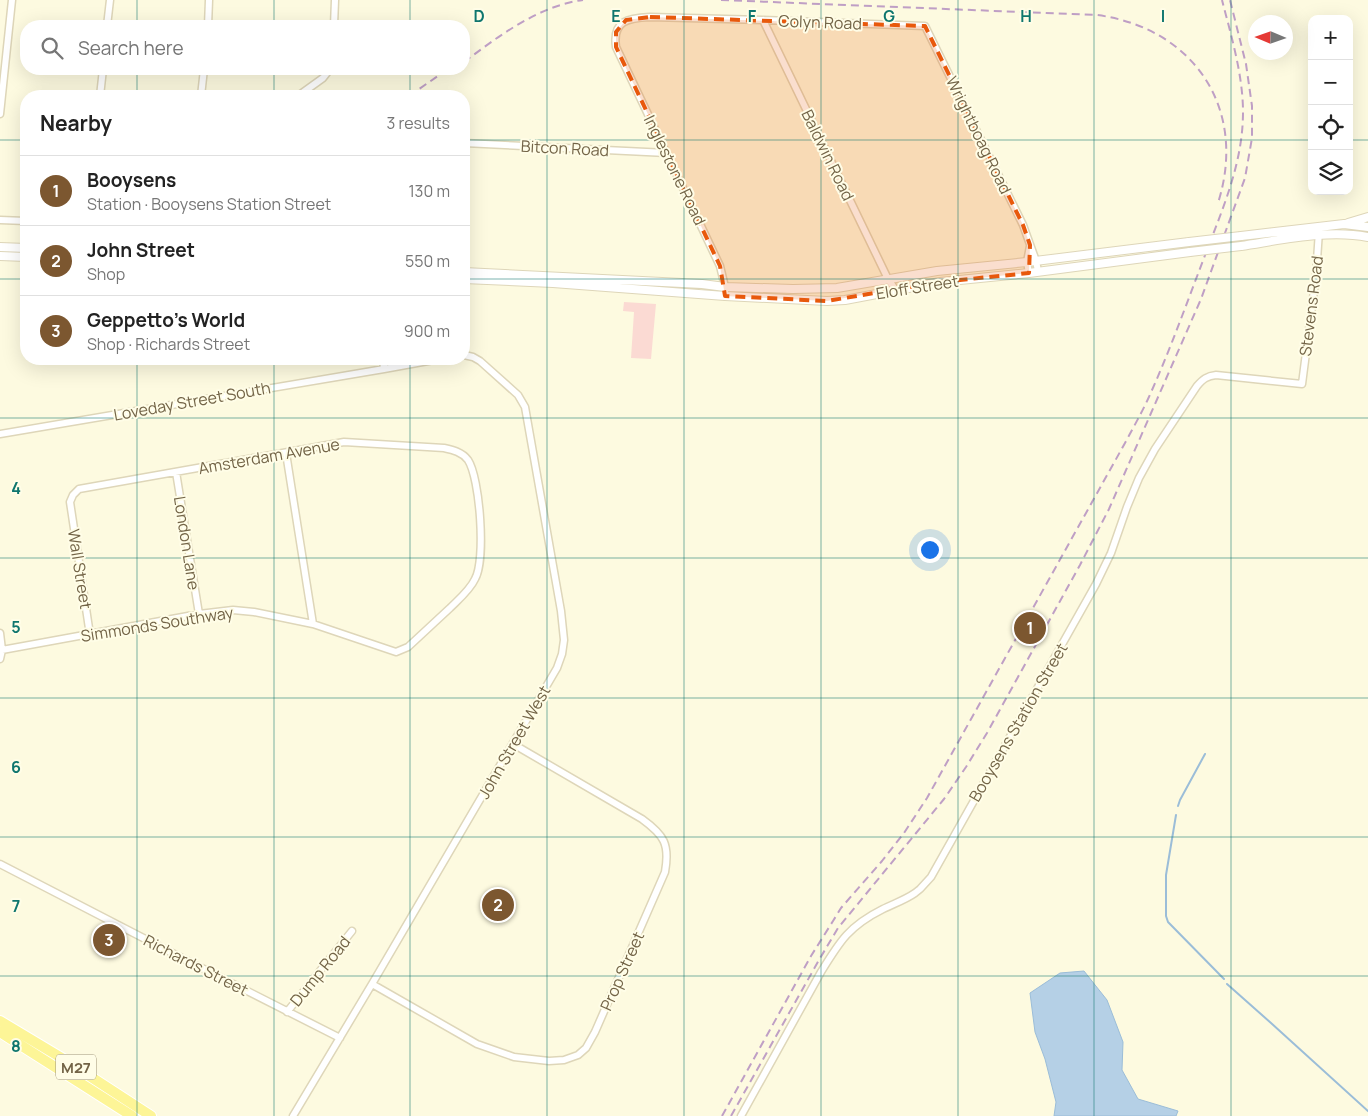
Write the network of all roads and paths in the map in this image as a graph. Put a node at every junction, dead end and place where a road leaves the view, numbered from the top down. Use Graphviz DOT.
graph roads {
  1 [pos="12,0"];
  2 [pos="110,0"];
  3 [pos="209,0"];
  4 [pos="335,0"];
  5 [pos="108,20"];
  6 [pos="208,20"];
  7 [pos="334,20"];
  8 [pos="763,20"];
  9 [pos="925,26"];
  10 [pos="616,47"];
  11 [pos="102,75"];
  12 [pos="203,75"];
  13 [pos="325,75"];
  14 [pos="101,90"];
  15 [pos="202,90"];
  16 [pos="306,90"];
  17 [pos="0,114"];
  18 [pos="470,143"];
  19 [pos="667,153"];
  20 [pos="1368,217"];
  21 [pos="0,220"];
  22 [pos="20,221"];
  23 [pos="1344,224"];
  24 [pos="1368,227"];
  25 [pos="1319,231"];
  26 [pos="1368,237"];
  27 [pos="0,247"];
  28 [pos="20,248"];
  29 [pos="1140,249"];
  30 [pos="0,256"];
  31 [pos="20,257"];
  32 [pos="1141,258"];
  33 [pos="1032,262"];
  34 [pos="966,268"];
  35 [pos="1038,271"];
  36 [pos="470,273"];
  37 [pos="1029,273"];
  38 [pos="470,279"];
  39 [pos="536,279"];
  40 [pos="888,279"];
  41 [pos="968,279"];
  42 [pos="621,284"];
  43 [pos="725,287"];
  44 [pos="896,289"];
  45 [pos="725,296"];
  46 [pos="470,356"];
  47 [pos="384,365"];
  48 [pos="406,365"];
  49 [pos="384,369"];
  50 [pos="1302,384"];
  51 [pos="0,434"];
  52 [pos="286,453"];
  53 [pos="176,472"];
  54 [pos="70,502"];
  55 [pos="199,614"];
  56 [pos="313,624"];
  57 [pos="0,633"];
  58 [pos="90,635"];
  59 [pos="2,650"];
  60 [pos="396,652"];
  61 [pos="0,659"];
  62 [pos="513,744"];
  63 [pos="0,864"];
  64 [pos="352,931"];
  65 [pos="372,984"];
  66 [pos="288,1012"];
  67 [pos="0,1020"];
  68 [pos="0,1032"];
  69 [pos="340,1038"];
  70 [pos="132,1116"];
  71 [pos="151,1116"];
  72 [pos="293,1116"];
  73 [pos="741,1116"];
  1 -- 17 [label="street"];
  2 -- 5 [label="street"];
  3 -- 6 [label="street"];
  4 -- 7 [label="street"];
  8 -- 9 [label="street, Colyn Road"];
  8 -- 10 [label="street, Colyn Road"];
  8 -- 40 [label="street, Baldwin Road"];
  9 -- 33 [label="street, Wrightboag Road"];
  10 -- 19 [label="street, Inglestone Road"];
  11 -- 14 [label="street"];
  12 -- 15 [label="street"];
  13 -- 16 [label="street"];
  18 -- 19 [label="street, Bitcon Road"];
  19 -- 43 [label="street, Inglestone Road"];
  20 -- 23 [label="street"];
  21 -- 22 [label="street"];
  23 -- 24 [label="street, Eloff Street"];
  23 -- 25 [label="street, Eloff Street"];
  25 -- 26 [label="street, Eloff Street"];
  25 -- 29 [label="street, Eloff Street, bridge"];
  25 -- 32 [label="street, Eloff Street, bridge"];
  25 -- 50 [label="street, Stevens Road"];
  27 -- 28 [label="street"];
  29 -- 32 [label="street"];
  29 -- 33 [label="street, Eloff Street"];
  30 -- 31 [label="street"];
  32 -- 35 [label="street, Eloff Street"];
  33 -- 34 [label="street, Eloff Street"];
  33 -- 35 [label="street, Wrightboag Road"];
  33 -- 37 [label="street, Wrightboag Road"];
  34 -- 40 [label="street, Eloff Street"];
  34 -- 41 [label="street"];
  35 -- 37 [label="street, Eloff Street"];
  36 -- 39 [label="street, Eloff Street"];
  37 -- 41 [label="street, Eloff Street"];
  38 -- 39 [label="street, Eloff Street"];
  39 -- 42 [label="street, Eloff Street"];
  40 -- 43 [label="street, Eloff Street"];
  40 -- 44 [label="street, Baldwin Road"];
  41 -- 44 [label="street, Eloff Street"];
  42 -- 43 [label="street, Eloff Street"];
  42 -- 45 [label="street, Eloff Street"];
  43 -- 45 [label="street, Inglestone Road"];
  44 -- 45 [label="street, Eloff Street"];
  46 -- 62 [label="street, John Street West"];
  47 -- 49 [label="street"];
  48 -- 49 [label="street"];
  49 -- 51 [label="street, Loveday Street South"];
  50 -- 73 [label="street, Booysens Station Street"];
  52 -- 53 [label="street, Amsterdam Avenue"];
  52 -- 56 [label="street"];
  52 -- 60 [label="street, Amsterdam Avenue"];
  53 -- 54 [label="street, Amsterdam Avenue"];
  53 -- 55 [label="street, London Lane"];
  54 -- 58 [label="street, Wall Street"];
  55 -- 56 [label="street, Simmonds Southway"];
  55 -- 58 [label="street, Simmonds Southway"];
  56 -- 60 [label="street, Simmonds Southway"];
  57 -- 59 [label="street"];
  58 -- 59 [label="street, Simmonds Southway"];
  59 -- 61 [label="street"];
  62 -- 65 [label="street, John Street West"];
  62 -- 65 [label="street, Prop Street"];
  63 -- 66 [label="street, Richards Street"];
  64 -- 66 [label="street, Dump Road"];
  65 -- 69 [label="street, John Street West"];
  66 -- 69 [label="street, Richards Street"];
  67 -- 71 [label="main road, M27"];
  68 -- 70 [label="main road, M27"];
  69 -- 72 [label="street, John Street West"];
}
